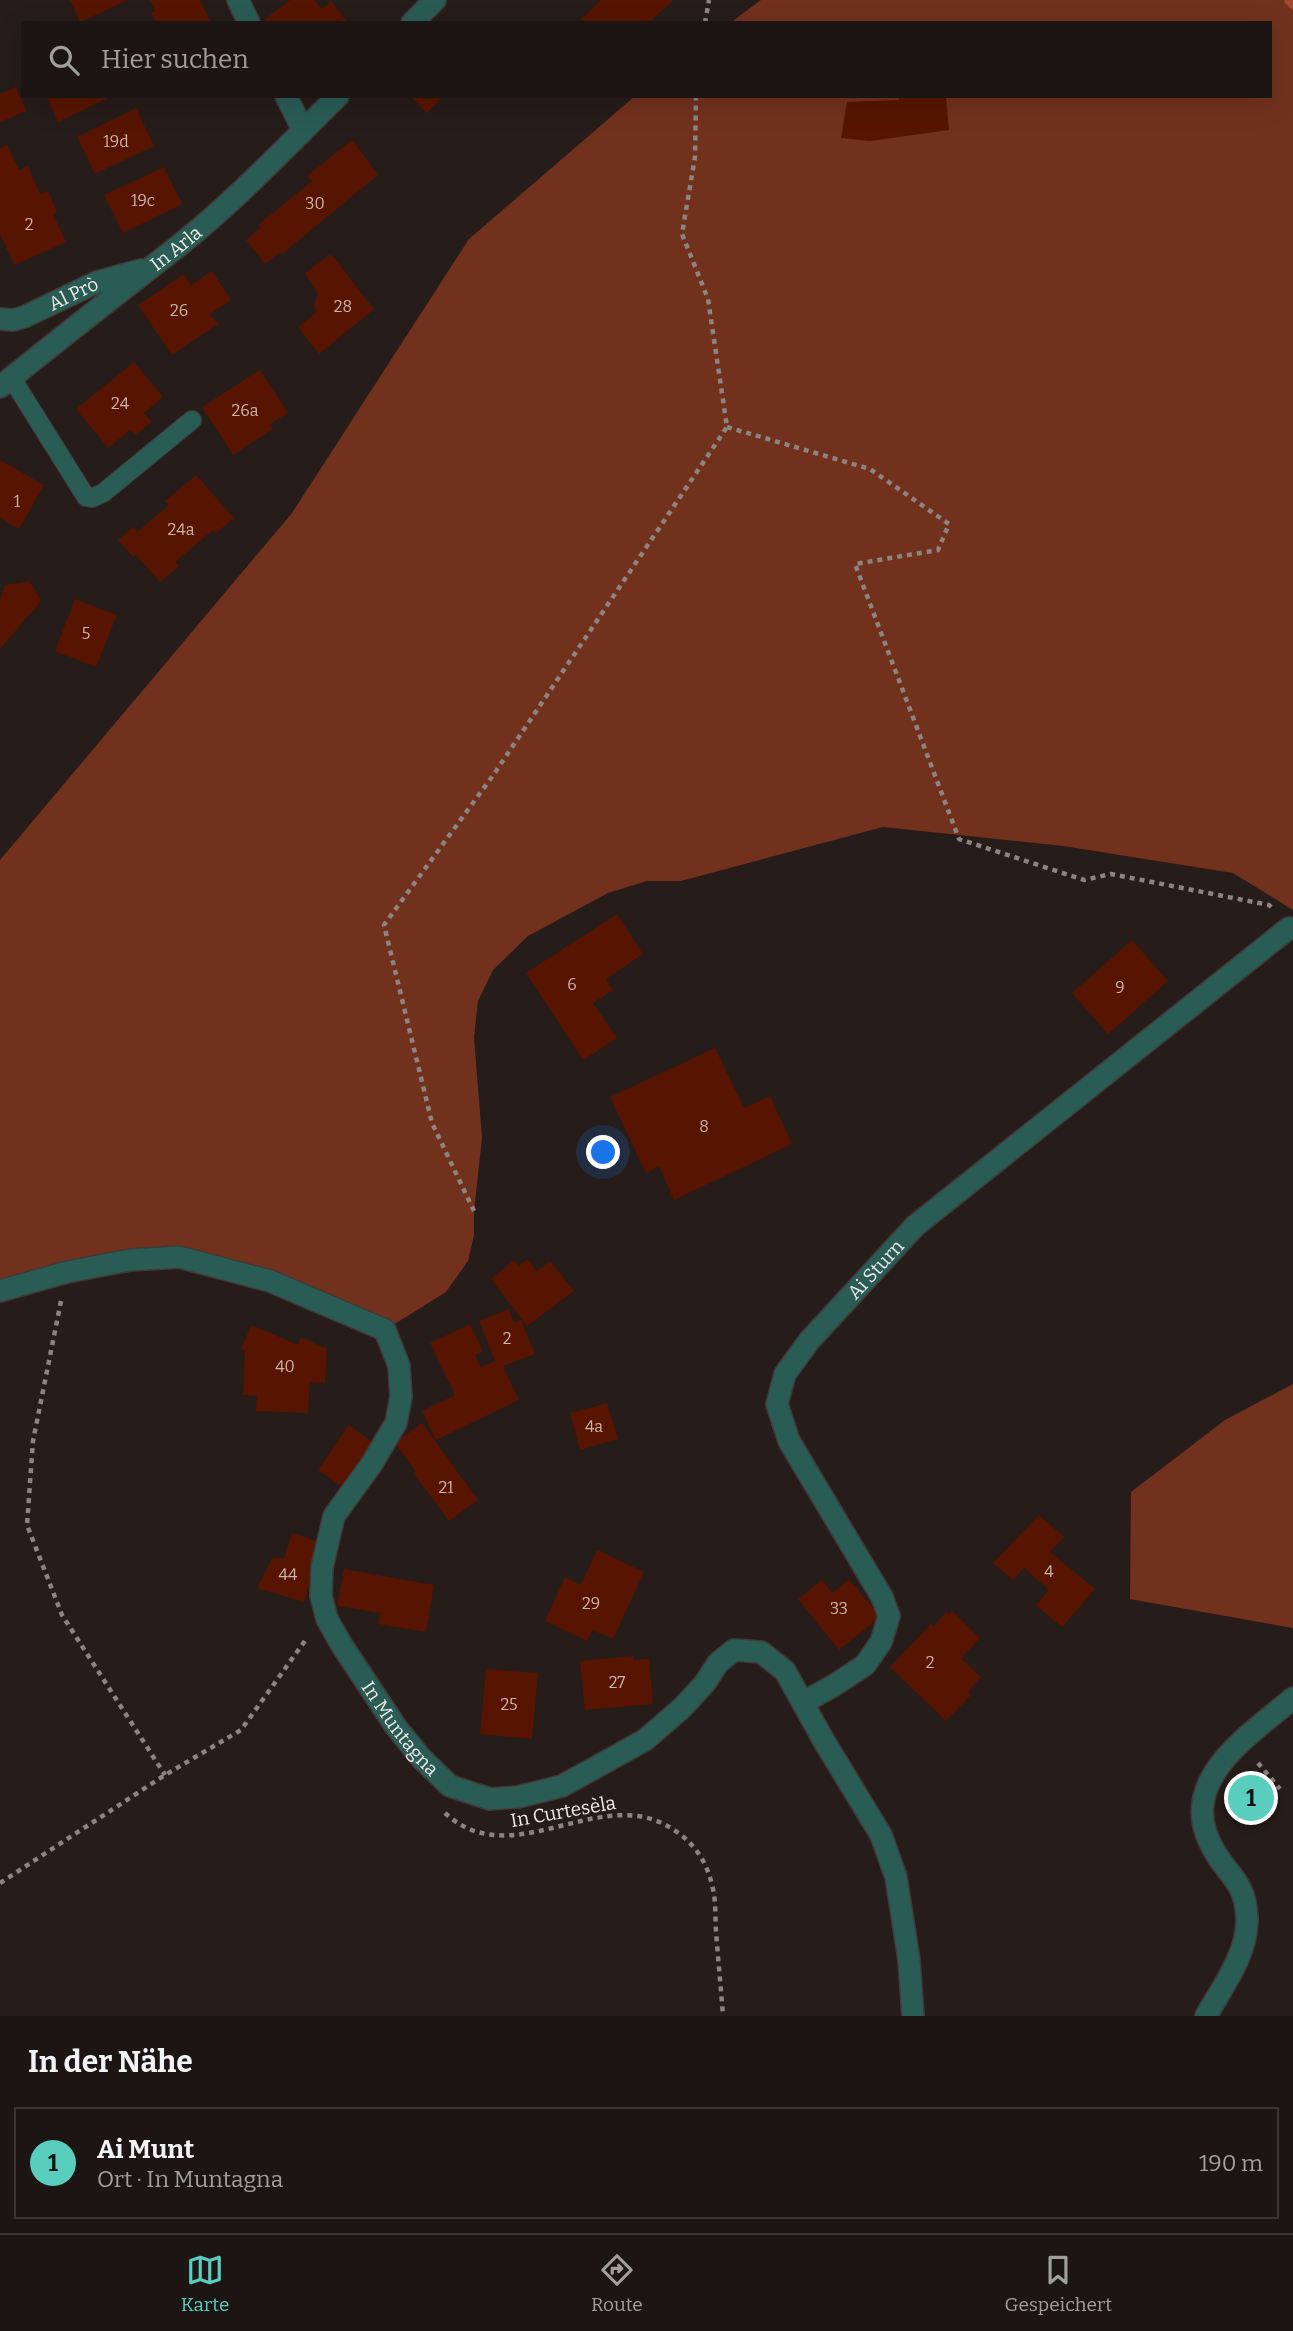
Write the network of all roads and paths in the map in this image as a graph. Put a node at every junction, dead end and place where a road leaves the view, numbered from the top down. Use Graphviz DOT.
graph roads {
  1 [pos="238,0"];
  2 [pos="435,0"];
  3 [pos="709,0"];
  4 [pos="248,21"];
  5 [pos="414,21"];
  6 [pos="705,21"];
  7 [pos="287,98"];
  8 [pos="336,98"];
  9 [pos="696,98"];
  10 [pos="303,130"];
  11 [pos="147,269"];
  12 [pos="0,319"];
  13 [pos="6,382"];
  14 [pos="191,420"];
  15 [pos="727,427"];
  16 [pos="1289,928"];
  17 [pos="474,1211"];
  18 [pos="67,1272"];
  19 [pos="0,1291"];
  20 [pos="327,1619"];
  21 [pos="1293,1698"];
  22 [pos="804,1702"];
  23 [pos="1269,1773"];
  24 [pos="165,1775"];
  25 [pos="1280,1789"];
  26 [pos="442,1811"];
  27 [pos="0,1883"];
  28 [pos="723,2016"];
  29 [pos="913,2016"];
  30 [pos="1206,2016"];
  1 -- 4 [label="street"];
  2 -- 5 [label="street"];
  3 -- 6 [label="path"];
  7 -- 10 [label="street"];
  8 -- 10 [label="street, In Arla"];
  9 -- 15 [label="path"];
  10 -- 11 [label="street, In Arla"];
  11 -- 12 [label="street, Al Prò"];
  11 -- 13 [label="street, In Arla"];
  13 -- 14 [label="lane"];
  15 -- 16 [label="path"];
  15 -- 17 [label="path"];
  16 -- 22 [label="street, Ai Sturn"];
  18 -- 19 [label="street, In Muntagna"];
  18 -- 20 [label="street, In Muntagna"];
  18 -- 24 [label="path"];
  20 -- 22 [label="street, In Muntagna"];
  20 -- 24 [label="path"];
  21 -- 30 [label="street"];
  22 -- 29 [label="street, In Muntagna"];
  23 -- 25 [label="path"];
  24 -- 27 [label="path"];
  26 -- 28 [label="path, In Curtesèla"];
}
